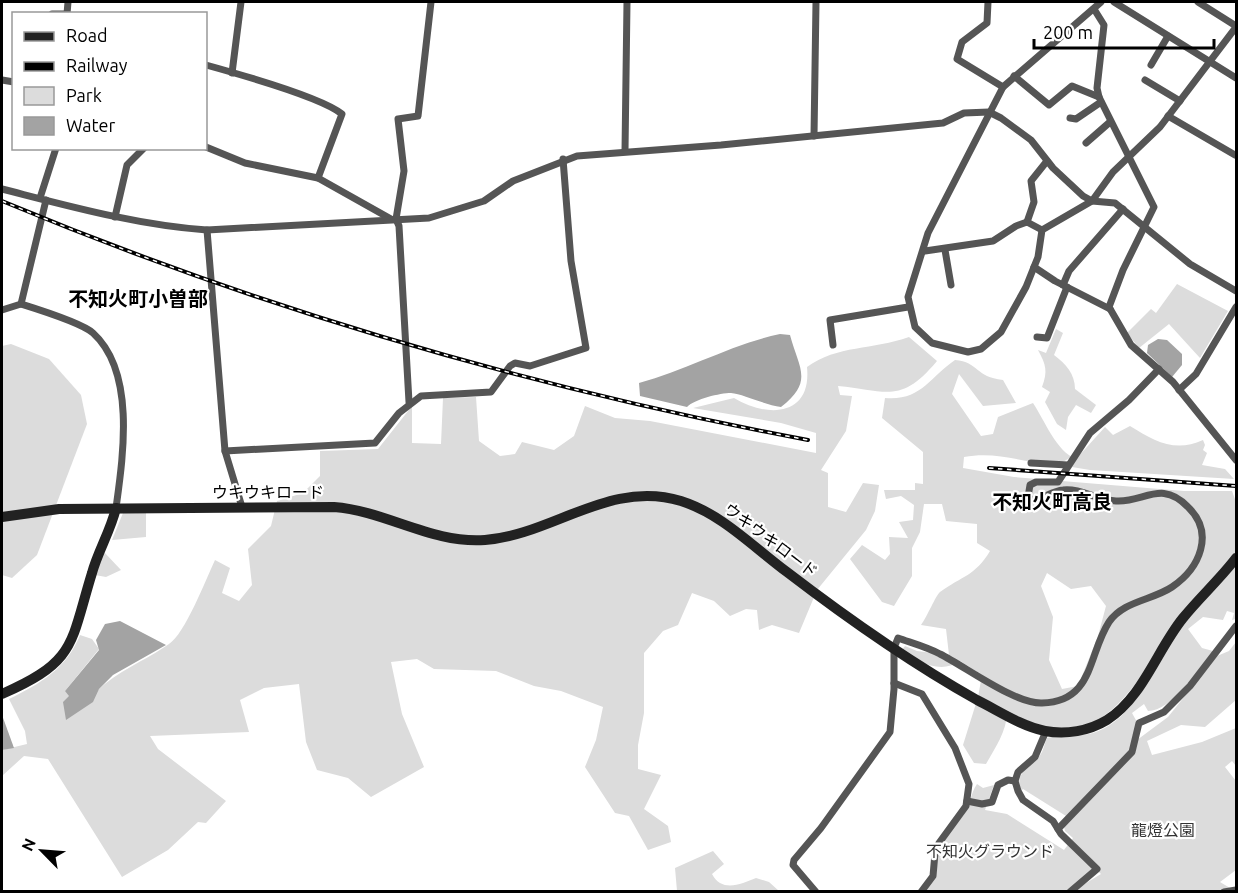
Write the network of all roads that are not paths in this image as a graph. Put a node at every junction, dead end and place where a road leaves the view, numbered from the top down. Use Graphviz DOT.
graph roads {
  1 [pos="241,2"];
  2 [pos="431,2"];
  3 [pos="627,2"];
  4 [pos="816,2"];
  5 [pos="988,2"];
  6 [pos="1101,2"];
  7 [pos="1114,2"];
  8 [pos="1198,2"];
  9 [pos="1094,9"];
  10 [pos="1236,27"];
  11 [pos="1168,36"];
  12 [pos="1209,62"];
  13 [pos="207,65"];
  14 [pos="1151,65"];
  15 [pos="232,73"];
  16 [pos="1014,76"];
  17 [pos="1236,78"];
  18 [pos="1145,80"];
  19 [pos="1003,87"];
  20 [pos="1100,99"];
  21 [pos="1180,101"];
  22 [pos="989,112"];
  23 [pos="1168,116"];
  24 [pos="1070,118"];
  25 [pos="1110,122"];
  26 [pos="814,136"];
  27 [pos="1086,143"];
  28 [pos="207,147"];
  29 [pos="55,150"];
  30 [pos="142,150"];
  31 [pos="625,151"];
  32 [pos="1235,155"];
  33 [pos="1128,158"];
  34 [pos="563,159"];
  35 [pos="1047,161"];
  36 [pos="318,178"];
  37 [pos="2,189"];
  38 [pos="43,199"];
  39 [pos="1092,201"];
  40 [pos="1123,209"];
  41 [pos="115,216"];
  42 [pos="393,219"];
  43 [pos="1027,222"];
  44 [pos="1145,226"];
  45 [pos="207,230"];
  46 [pos="1042,230"];
  47 [pos="945,250"];
  48 [pos="925,251"];
  49 [pos="1034,267"];
  50 [pos="951,285"];
  51 [pos="1065,286"];
  52 [pos="1236,291"];
  53 [pos="21,304"];
  54 [pos="908,307"];
  55 [pos="1236,307"];
  56 [pos="1110,309"];
  57 [pos="2,310"];
  58 [pos="1037,337"];
  59 [pos="833,345"];
  60 [pos="1159,369"];
  61 [pos="1179,390"];
  62 [pos="409,402"];
  63 [pos="225,451"];
  64 [pos="1236,460"];
  65 [pos="1031,463"];
  66 [pos="1068,465"];
  67 [pos="242,507"];
  68 [pos="116,508"];
  69 [pos="2,518"];
  70 [pos="1236,558"];
  71 [pos="1236,626"];
  72 [pos="894,648"];
  73 [pos="894,683"];
  74 [pos="2,694"];
  75 [pos="1046,731"];
  76 [pos="1015,781"];
  77 [pos="967,801"];
  78 [pos="1058,829"];
  79 [pos="1236,890"];
  80 [pos="816,891"];
  81 [pos="921,891"];
  82 [pos="1070,891"];
  83 [pos="1224,891"];
  1 -- 15 [label="street"];
  2 -- 42 [label="street"];
  3 -- 31 [label="street"];
  4 -- 26 [label="street"];
  5 -- 19 [label="street"];
  6 -- 9 [label="street"];
  7 -- 11 [label="street"];
  8 -- 10 [label="street"];
  9 -- 16 [label="street"];
  9 -- 20 [label="street"];
  10 -- 12 [label="street"];
  11 -- 12 [label="street"];
  11 -- 14 [label="street"];
  12 -- 17 [label="street"];
  12 -- 21 [label="street"];
  13 -- 15 [label="street"];
  15 -- 36 [label="street"];
  16 -- 19 [label="street"];
  16 -- 20 [label="street"];
  18 -- 21 [label="street"];
  19 -- 22 [label="street"];
  20 -- 24 [label="street"];
  20 -- 25 [label="street"];
  21 -- 23 [label="street"];
  22 -- 26 [label="street"];
  22 -- 35 [label="street"];
  22 -- 48 [label="street"];
  23 -- 32 [label="street"];
  23 -- 33 [label="street"];
  25 -- 27 [label="street"];
  25 -- 33 [label="street"];
  26 -- 31 [label="street"];
  28 -- 36 [label="street"];
  29 -- 38 [label="street"];
  30 -- 41 [label="street"];
  31 -- 34 [label="street"];
  33 -- 39 [label="street"];
  33 -- 44 [label="street"];
  34 -- 42 [label="street"];
  34 -- 62 [label="street"];
  35 -- 39 [label="street"];
  35 -- 43 [label="street"];
  36 -- 42 [label="street"];
  37 -- 38 [label="street"];
  38 -- 41 [label="street"];
  38 -- 53 [label="street"];
  39 -- 40 [label="street"];
  39 -- 46 [label="street"];
  40 -- 44 [label="street"];
  40 -- 51 [label="street"];
  41 -- 45 [label="street"];
  42 -- 45 [label="street"];
  42 -- 62 [label="street"];
  43 -- 46 [label="street"];
  43 -- 47 [label="street"];
  44 -- 52 [label="street"];
  44 -- 56 [label="street"];
  45 -- 63 [label="street"];
  46 -- 49 [label="street"];
  47 -- 48 [label="street"];
  47 -- 50 [label="street"];
  48 -- 54 [label="street"];
  49 -- 51 [label="street"];
  49 -- 54 [label="street"];
  51 -- 56 [label="street"];
  51 -- 58 [label="street"];
  53 -- 57 [label="street"];
  53 -- 68 [label="street"];
  54 -- 59 [label="street"];
  55 -- 61 [label="street"];
  56 -- 60 [label="street"];
  60 -- 61 [label="street"];
  60 -- 66 [label="street"];
  61 -- 64 [label="street"];
  62 -- 63 [label="street"];
  63 -- 67 [label="street"];
  65 -- 66 [label="street"];
  66 -- 72 [label="street"];
  67 -- 68 [label="street, ウキウキロード"];
  67 -- 72 [label="street, ウキウキロード"];
  68 -- 69 [label="street, ウキウキロード"];
  68 -- 74 [label="street"];
  70 -- 75 [label="street, ウキウキロード"];
  71 -- 78 [label="street"];
  72 -- 73 [label="street"];
  72 -- 75 [label="street, ウキウキロード"];
  73 -- 77 [label="street"];
  73 -- 80 [label="street"];
  75 -- 76 [label="street"];
  76 -- 77 [label="street"];
  76 -- 78 [label="street"];
  77 -- 81 [label="street"];
  78 -- 82 [label="street"];
  79 -- 83 [label="street"];
}
